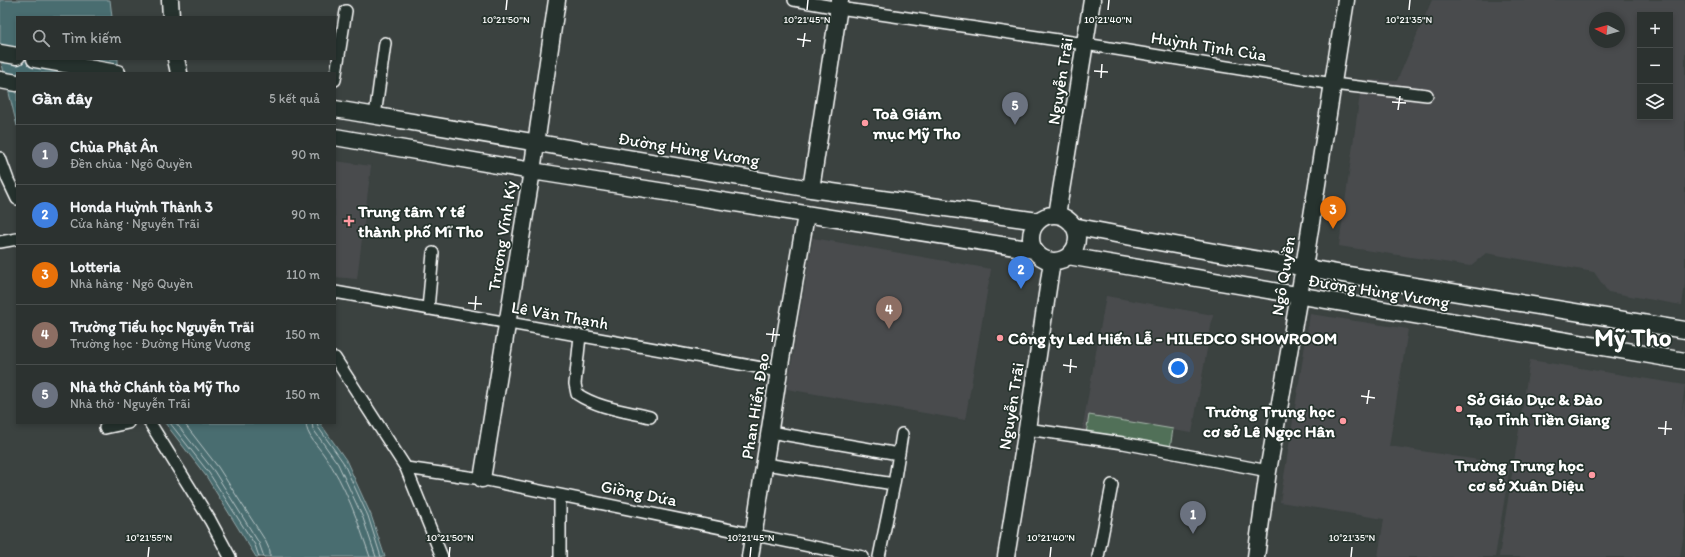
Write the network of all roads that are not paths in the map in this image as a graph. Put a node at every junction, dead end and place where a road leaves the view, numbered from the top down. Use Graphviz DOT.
graph roads {
  1 [pos="170,0"];
  2 [pos="557,0"];
  3 [pos="794,0"];
  4 [pos="1092,0"];
  5 [pos="1346,0"];
  6 [pos="840,4"];
  7 [pos="346,12"];
  8 [pos="171,16"];
  9 [pos="385,43"];
  10 [pos="1086,44"];
  11 [pos="0,53"];
  12 [pos="16,56"];
  13 [pos="41,60"];
  14 [pos="176,60"];
  15 [pos="111,72"];
  16 [pos="179,72"];
  17 [pos="336,74"];
  18 [pos="0,80"];
  19 [pos="16,83"];
  20 [pos="1332,84"];
  21 [pos="1427,95"];
  22 [pos="336,109"];
  23 [pos="375,116"];
  24 [pos="336,137"];
  25 [pos="536,143"];
  26 [pos="0,158"];
  27 [pos="532,171"];
  28 [pos="811,189"];
  29 [pos="16,197"];
  30 [pos="806,215"];
  31 [pos="1058,215"];
  32 [pos="1038,221"];
  33 [pos="1073,226"];
  34 [pos="16,239"];
  35 [pos="0,242"];
  36 [pos="1034,250"];
  37 [pos="433,253"];
  38 [pos="1068,256"];
  39 [pos="1052,261"];
  40 [pos="1304,267"];
  41 [pos="336,292"];
  42 [pos="1299,296"];
  43 [pos="428,309"];
  44 [pos="507,323"];
  45 [pos="1685,330"];
  46 [pos="580,336"];
  47 [pos="336,360"];
  48 [pos="1685,361"];
  49 [pos="779,371"];
  50 [pos="650,417"];
  51 [pos="123,424"];
  52 [pos="151,424"];
  53 [pos="105,428"];
  54 [pos="1027,429"];
  55 [pos="770,432"];
  56 [pos="902,434"];
  57 [pos="898,454"];
  58 [pos="765,464"];
  59 [pos="406,468"];
  60 [pos="1268,471"];
  61 [pos="482,479"];
  62 [pos="894,484"];
  63 [pos="1112,485"];
  64 [pos="560,494"];
  65 [pos="754,534"];
  66 [pos="230,557"];
  67 [pos="442,557"];
  68 [pos="560,557"];
  69 [pos="750,557"];
  70 [pos="864,557"];
  71 [pos="879,557"];
  72 [pos="1006,557"];
  73 [pos="1098,557"];
  74 [pos="1256,557"];
  1 -- 8 [label="main road"];
  2 -- 25 [label="main road, Trương Vĩnh Ký"];
  3 -- 6 [label="street, Huỳnh Tịnh Của"];
  4 -- 10 [label="main road, Nguyễn Trãi"];
  5 -- 20 [label="main road, Ngô Quyền"];
  6 -- 10 [label="street, Huỳnh Tịnh Của"];
  6 -- 28 [label="main road"];
  7 -- 17 [label="street"];
  9 -- 23 [label="street"];
  10 -- 20 [label="street, Huỳnh Tịnh Của"];
  10 -- 31 [label="main road, Nguyễn Trãi"];
  11 -- 12 [label="main road"];
  13 -- 15 [label="main road"];
  14 -- 16 [label="main road"];
  18 -- 19 [label="main road"];
  20 -- 21 [label="street, Huỳnh Tịnh Của"];
  20 -- 40 [label="main road, Ngô Quyền"];
  22 -- 23 [label="main road, Đường Hùng Vương"];
  23 -- 25 [label="main road, Đường Hùng Vương"];
  24 -- 27 [label="main road"];
  25 -- 27 [label="main road, Trương Vĩnh Ký"];
  25 -- 28 [label="main road, Đường Hùng Vương"];
  26 -- 29 [label="street"];
  27 -- 30 [label="main road"];
  27 -- 44 [label="main road, Trương Vĩnh Ký"];
  28 -- 32 [label="main road, Đường Hùng Vương"];
  30 -- 36 [label="main road"];
  30 -- 49 [label="main road, Phan Hiển Đạo"];
  31 -- 32 [label="main road"];
  31 -- 33 [label="main road"];
  32 -- 36 [label="main road"];
  33 -- 38 [label="main road"];
  33 -- 40 [label="main road, Đường Hùng Vương"];
  34 -- 35 [label="street"];
  36 -- 39 [label="main road"];
  37 -- 43 [label="street"];
  38 -- 39 [label="main road"];
  38 -- 42 [label="main road, Đường Hùng Vương"];
  39 -- 54 [label="main road, Nguyễn Trãi"];
  40 -- 42 [label="main road, Ngô Quyền"];
  40 -- 45 [label="main road, Đường Hùng Vương"];
  41 -- 43 [label="street, Lê Văn Thạnh"];
  42 -- 48 [label="main road, Đường Hùng Vương"];
  42 -- 60 [label="main road, Ngô Quyền"];
  43 -- 44 [label="street, Lê Văn Thạnh"];
  44 -- 46 [label="street, Lê Văn Thạnh"];
  44 -- 61 [label="main road, Trương Vĩnh Ký"];
  46 -- 49 [label="street, Lê Văn Thạnh"];
  46 -- 50 [label="street"];
  47 -- 59 [label="street"];
  49 -- 55 [label="main road, Phan Hiển Đạo"];
  51 -- 53 [label="street"];
  52 -- 66 [label="street"];
  54 -- 60 [label="street"];
  54 -- 72 [label="main road, Nguyễn Trãi"];
  55 -- 57 [label="street"];
  55 -- 58 [label="main road, Phan Hiển Đạo"];
  56 -- 57 [label="street"];
  57 -- 62 [label="street"];
  58 -- 62 [label="street"];
  58 -- 65 [label="main road, Phan Hiển Đạo"];
  59 -- 61 [label="street, Giồng Dứa"];
  59 -- 67 [label="street"];
  60 -- 74 [label="main road, Ngô Quyền"];
  61 -- 64 [label="street, Giồng Dứa"];
  62 -- 71 [label="street"];
  63 -- 73 [label="street"];
  64 -- 65 [label="street, Giồng Dứa"];
  64 -- 68 [label="street"];
  65 -- 69 [label="main road, Phan Hiển Đạo"];
  65 -- 70 [label="street, Giồng Dứa"];
}
